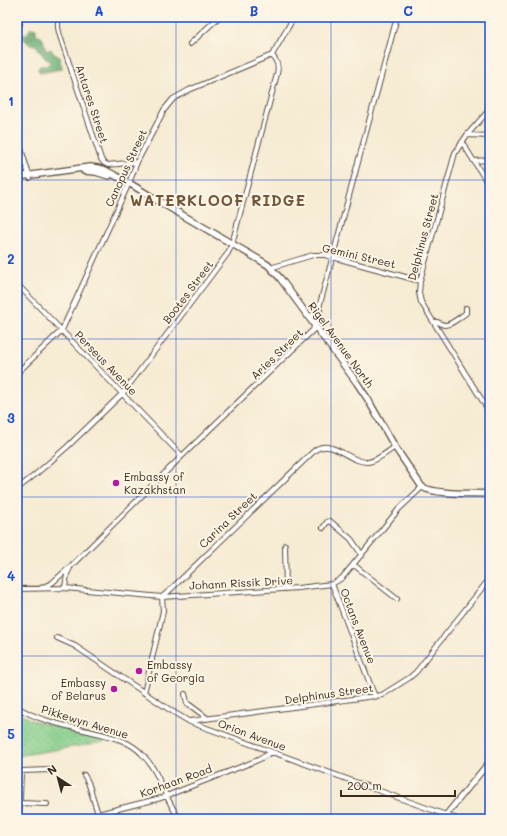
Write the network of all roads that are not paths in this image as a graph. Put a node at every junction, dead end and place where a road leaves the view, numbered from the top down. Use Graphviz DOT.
graph roads {
  1 [pos="18,17"];
  2 [pos="58,17"];
  3 [pos="219,17"];
  4 [pos="294,17"];
  5 [pos="397,17"];
  6 [pos="17,30"];
  7 [pos="190,44"];
  8 [pos="272,55"];
  9 [pos="490,109"];
  10 [pos="467,135"];
  11 [pos="17,136"];
  12 [pos="490,136"];
  13 [pos="462,142"];
  14 [pos="490,160"];
  15 [pos="474,161"];
  16 [pos="137,162"];
  17 [pos="30,177"];
  18 [pos="17,179"];
  19 [pos="128,184"];
  20 [pos="490,187"];
  21 [pos="232,244"];
  22 [pos="333,258"];
  23 [pos="270,268"];
  24 [pos="420,281"];
  25 [pos="17,284"];
  26 [pos="466,308"];
  27 [pos="319,311"];
  28 [pos="307,315"];
  29 [pos="434,322"];
  30 [pos="315,326"];
  31 [pos="62,330"];
  32 [pos="17,373"];
  33 [pos="123,393"];
  34 [pos="490,413"];
  35 [pos="395,447"];
  36 [pos="182,456"];
  37 [pos="422,487"];
  38 [pos="17,489"];
  39 [pos="490,494"];
  40 [pos="323,528"];
  41 [pos="285,545"];
  42 [pos="362,554"];
  43 [pos="354,565"];
  44 [pos="71,566"];
  45 [pos="490,578"];
  46 [pos="332,584"];
  47 [pos="41,588"];
  48 [pos="65,588"];
  49 [pos="17,589"];
  50 [pos="286,589"];
  51 [pos="162,596"];
  52 [pos="397,599"];
  53 [pos="57,638"];
  54 [pos="144,693"];
  55 [pos="185,694"];
  56 [pos="375,697"];
  57 [pos="17,707"];
  58 [pos="207,719"];
  59 [pos="190,722"];
  60 [pos="272,752"];
  61 [pos="490,761"];
  62 [pos="51,770"];
  63 [pos="84,774"];
  64 [pos="18,777"];
  65 [pos="166,796"];
  66 [pos="20,803"];
  67 [pos="47,804"];
  68 [pos="18,810"];
  69 [pos="98,814"];
  70 [pos="445,817"];
  71 [pos="19,819"];
  72 [pos="83,819"];
  73 [pos="180,819"];
  74 [pos="457,819"];
  1 -- 6 [label="street"];
  2 -- 16 [label="street, Antares Street"];
  3 -- 7 [label="street"];
  4 -- 8 [label="street"];
  5 -- 22 [label="street, Aries Street"];
  8 -- 16 [label="street, Canopus Street"];
  8 -- 21 [label="street, Bootes Street"];
  9 -- 10 [label="street, Delphinus Street"];
  10 -- 12 [label="street"];
  10 -- 13 [label="street, Delphinus Street"];
  11 -- 17 [label="street"];
  13 -- 15 [label="street"];
  13 -- 24 [label="street, Delphinus Street"];
  14 -- 15 [label="street"];
  15 -- 20 [label="street"];
  16 -- 19 [label="street, Canopus Street"];
  17 -- 18 [label="main road, Rigel Avenue North"];
  17 -- 19 [label="main road, Rigel Avenue North"];
  19 -- 21 [label="main road, Rigel Avenue North"];
  19 -- 31 [label="street, Canopus Street"];
  21 -- 23 [label="main road, Rigel Avenue North"];
  21 -- 33 [label="street, Bootes Street"];
  22 -- 23 [label="street, Gemini Street"];
  22 -- 24 [label="street, Gemini Street"];
  22 -- 27 [label="street, Aries Street"];
  23 -- 28 [label="main road, Rigel Avenue North"];
  24 -- 29 [label="street, Delphinus Street"];
  25 -- 31 [label="street, Perseus Avenue"];
  26 -- 29 [label="street"];
  27 -- 28 [label="main road"];
  27 -- 30 [label="street, Aries Street"];
  28 -- 30 [label="main road, Rigel Avenue North"];
  29 -- 34 [label="street, Delphinus Street"];
  30 -- 35 [label="main road, Rigel Avenue North"];
  30 -- 36 [label="street, Aries Street"];
  31 -- 32 [label="street, Canopus Street"];
  31 -- 33 [label="street, Perseus Avenue"];
  33 -- 36 [label="street, Perseus Avenue"];
  33 -- 38 [label="street, Bootes Street"];
  35 -- 37 [label="main road, Rigel Avenue North"];
  35 -- 51 [label="street, Carina Street"];
  36 -- 44 [label="street, Aries Street"];
  37 -- 39 [label="main road"];
  37 -- 42 [label="street"];
  40 -- 42 [label="street"];
  41 -- 50 [label="street"];
  42 -- 43 [label="street"];
  43 -- 46 [label="street"];
  43 -- 52 [label="street"];
  44 -- 47 [label="street, Aries Street"];
  44 -- 48 [label="street, Aries Street"];
  45 -- 56 [label="street, Delphinus Street"];
  46 -- 50 [label="street, Johann Rissik Drive"];
  46 -- 56 [label="street, Octans Avenue"];
  47 -- 48 [label="street, Johann Rissik Drive"];
  47 -- 49 [label="street, Johann Rissik Drive"];
  48 -- 51 [label="street, Johann Rissik Drive"];
  50 -- 51 [label="street, Johann Rissik Drive"];
  51 -- 54 [label="street"];
  53 -- 54 [label="street, Orion Avenue"];
  54 -- 59 [label="street, Orion Avenue"];
  55 -- 58 [label="street"];
  56 -- 58 [label="street, Delphinus Street"];
  57 -- 65 [label="street, Pikkewyn Avenue"];
  58 -- 59 [label="street, Delphinus Street"];
  59 -- 60 [label="street, Orion Avenue"];
  60 -- 65 [label="street, Korhaan Road"];
  60 -- 70 [label="street, Orion Avenue"];
  61 -- 70 [label="street"];
  62 -- 64 [label="street"];
  63 -- 69 [label="street"];
  64 -- 66 [label="street"];
  65 -- 69 [label="street, Korhaan Road"];
  65 -- 73 [label="street, Pikkewyn Avenue"];
  66 -- 67 [label="street"];
  66 -- 68 [label="street"];
  68 -- 71 [label="street"];
  69 -- 72 [label="street, Korhaan Road"];
  70 -- 74 [label="street, Orion Avenue"];
}
